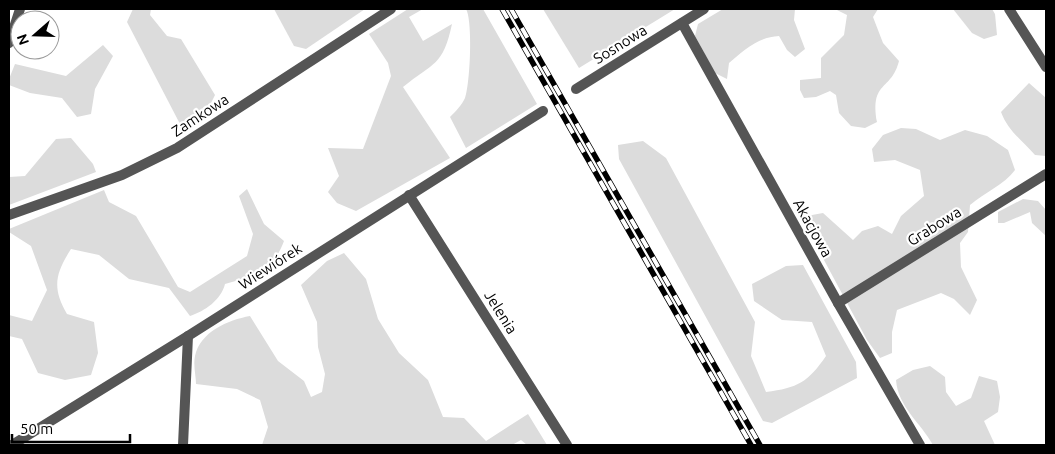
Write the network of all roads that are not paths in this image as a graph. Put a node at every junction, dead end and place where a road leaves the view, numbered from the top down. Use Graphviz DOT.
graph roads {
  1 [pos="20,9"];
  2 [pos="391,9"];
  3 [pos="704,9"];
  4 [pos="1009,9"];
  5 [pos="682,23"];
  6 [pos="9,43"];
  7 [pos="1046,67"];
  8 [pos="576,89"];
  9 [pos="543,110"];
  10 [pos="1046,174"];
  11 [pos="409,195"];
  12 [pos="9,215"];
  13 [pos="838,303"];
  14 [pos="188,336"];
  15 [pos="12,445"];
  16 [pos="183,445"];
  17 [pos="567,445"];
  18 [pos="920,445"];
  1 -- 6 [label="street"];
  2 -- 12 [label="street, Zamkowa"];
  3 -- 5 [label="street, Sosnowa"];
  4 -- 7 [label="street"];
  5 -- 8 [label="street, Sosnowa"];
  5 -- 13 [label="street, Akacjowa"];
  9 -- 11 [label="street, Wiewiórek"];
  10 -- 13 [label="street, Grabowa"];
  11 -- 14 [label="street, Wiewiórek"];
  11 -- 17 [label="street, Jelenia"];
  13 -- 18 [label="street, Akacjowa"];
  14 -- 15 [label="street, Wiewiórek"];
  14 -- 16 [label="street"];
}
